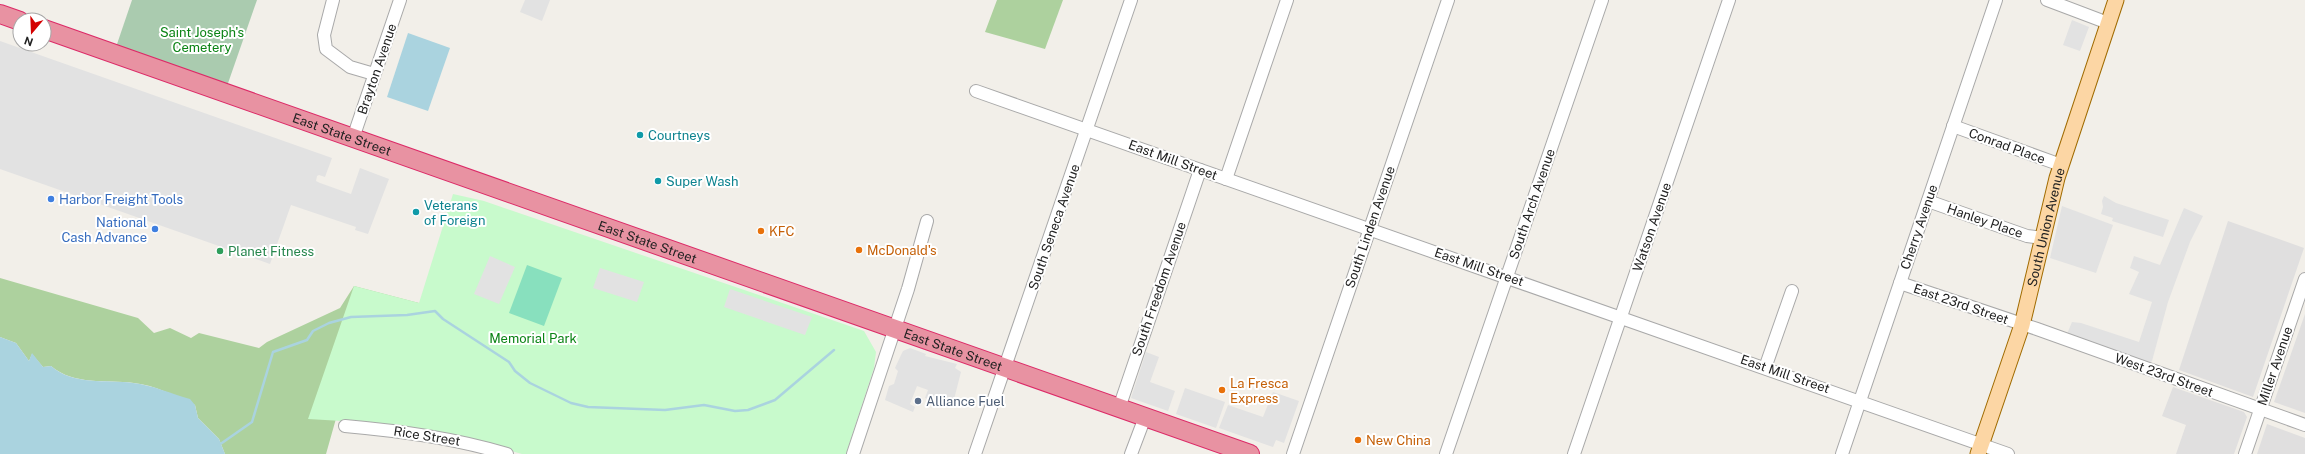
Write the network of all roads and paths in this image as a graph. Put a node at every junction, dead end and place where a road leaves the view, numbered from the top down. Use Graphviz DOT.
graph roads {
  1 [pos="333,0"];
  2 [pos="400,0"];
  3 [pos="1131,0"];
  4 [pos="1287,0"];
  5 [pos="1448,0"];
  6 [pos="1602,0"];
  7 [pos="1729,0"];
  8 [pos="1996,0"];
  9 [pos="2047,0"];
  10 [pos="2116,0"];
  11 [pos="0,14"];
  12 [pos="12,18"];
  13 [pos="2108,23"];
  14 [pos="52,33"];
  15 [pos="374,74"];
  16 [pos="976,91"];
  17 [pos="1953,126"];
  18 [pos="1087,130"];
  19 [pos="353,138"];
  20 [pos="2061,165"];
  21 [pos="1200,170"];
  22 [pos="1226,179"];
  23 [pos="1928,201"];
  24 [pos="927,221"];
  25 [pos="1370,229"];
  26 [pos="2043,238"];
  27 [pos="1508,277"];
  28 [pos="2305,279"];
  29 [pos="1900,284"];
  30 [pos="1792,291"];
  31 [pos="1621,317"];
  32 [pos="2022,325"];
  33 [pos="895,329"];
  34 [pos="1006,368"];
  35 [pos="1765,368"];
  36 [pos="1860,401"];
  37 [pos="1119,408"];
  38 [pos="2260,409"];
  39 [pos="1145,417"];
  40 [pos="2305,425"];
  41 [pos="345,426"];
  42 [pos="1980,449"];
  43 [pos="507,454"];
  44 [pos="853,454"];
  45 [pos="975,454"];
  46 [pos="1132,454"];
  47 [pos="1250,454"];
  48 [pos="1292,454"];
  49 [pos="1446,454"];
  50 [pos="1574,454"];
  51 [pos="1842,454"];
  52 [pos="2008,454"];
  53 [pos="2245,454"];
  1 -- 15 [label="street"];
  2 -- 15 [label="street, Brayton Avenue"];
  3 -- 18 [label="street, South Seneca Avenue"];
  4 -- 22 [label="street"];
  5 -- 25 [label="street, South Linden Avenue"];
  6 -- 27 [label="street, South Arch Avenue"];
  7 -- 31 [label="street, Watson Avenue"];
  8 -- 17 [label="street, Cherry Avenue"];
  9 -- 13 [label="street"];
  10 -- 13 [label="main road, South Union Avenue"];
  11 -- 12 [label="highway"];
  13 -- 20 [label="main road, South Union Avenue"];
  14 -- 19 [label="highway, East State Street"];
  15 -- 19 [label="street, Brayton Avenue"];
  16 -- 18 [label="street, East Mill Street"];
  17 -- 20 [label="street, Conrad Place"];
  17 -- 23 [label="street, Cherry Avenue"];
  18 -- 21 [label="street, East Mill Street"];
  18 -- 34 [label="street, South Seneca Avenue"];
  19 -- 33 [label="highway, East State Street"];
  20 -- 26 [label="main road, South Union Avenue"];
  21 -- 22 [label="street, East Mill Street"];
  21 -- 37 [label="street, South Freedom Avenue"];
  22 -- 25 [label="street, East Mill Street"];
  23 -- 26 [label="street, Hanley Place"];
  23 -- 29 [label="street, Cherry Avenue"];
  24 -- 33 [label="street"];
  25 -- 27 [label="street, East Mill Street"];
  25 -- 48 [label="street, South Linden Avenue"];
  26 -- 32 [label="main road, South Union Avenue"];
  27 -- 31 [label="street, East Mill Street"];
  27 -- 49 [label="street, South Arch Avenue"];
  28 -- 38 [label="street, Miller Avenue"];
  29 -- 32 [label="street, East 23rd Street"];
  29 -- 36 [label="street, Cherry Avenue"];
  30 -- 35 [label="street"];
  31 -- 35 [label="street, East Mill Street"];
  31 -- 50 [label="street, Watson Avenue"];
  32 -- 38 [label="street, West 23rd Street"];
  32 -- 42 [label="main road, South Union Avenue"];
  33 -- 34 [label="highway, East State Street"];
  33 -- 44 [label="street"];
  34 -- 37 [label="highway, East State Street"];
  34 -- 45 [label="street, South Seneca Avenue"];
  35 -- 36 [label="street, East Mill Street"];
  36 -- 42 [label="street, East Mill Street"];
  36 -- 51 [label="street, Cherry Avenue"];
  37 -- 39 [label="highway, East State Street"];
  38 -- 40 [label="street, West 23rd Street"];
  38 -- 53 [label="street, Miller Avenue"];
  39 -- 46 [label="street"];
  39 -- 47 [label="highway, East State Street"];
  41 -- 43 [label="street, Rice Street"];
  42 -- 52 [label="street, East Mill Street"];
}
